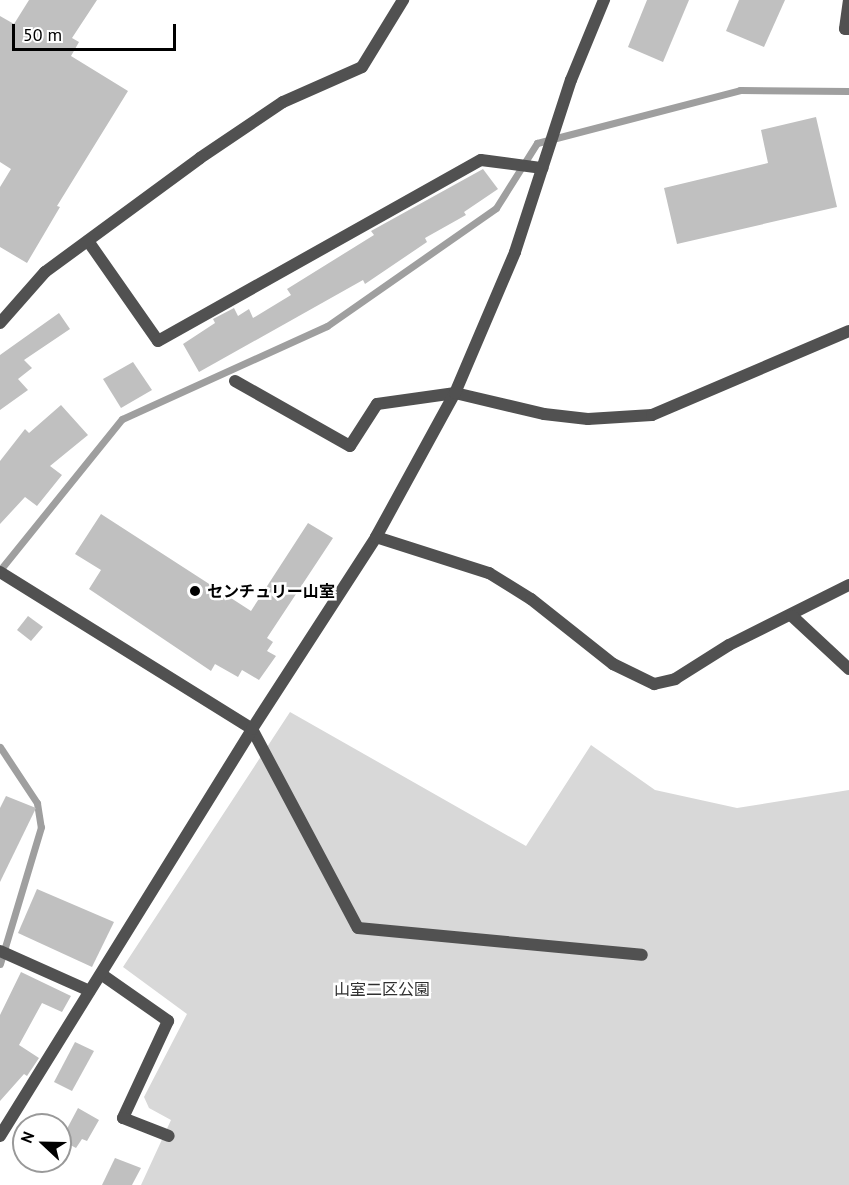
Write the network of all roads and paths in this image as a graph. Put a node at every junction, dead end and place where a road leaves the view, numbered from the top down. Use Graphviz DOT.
graph roads {
  1 [pos="403,0"];
  2 [pos="603,0"];
  3 [pos="849,0"];
  4 [pos="849,29"];
  5 [pos="542,168"];
  6 [pos="88,241"];
  7 [pos="0,323"];
  8 [pos="849,331"];
  9 [pos="235,381"];
  10 [pos="455,393"];
  11 [pos="376,537"];
  12 [pos="0,572"];
  13 [pos="849,585"];
  14 [pos="792,616"];
  15 [pos="849,669"];
  16 [pos="252,729"];
  17 [pos="0,951"];
  18 [pos="642,955"];
  19 [pos="100,974"];
  20 [pos="90,991"];
  21 [pos="0,1136"];
  22 [pos="169,1137"];
  1 -- 6 [label="street"];
  2 -- 5 [label="street"];
  3 -- 4 [label="street"];
  5 -- 6 [label="street"];
  5 -- 10 [label="street"];
  6 -- 7 [label="street"];
  8 -- 10 [label="street"];
  9 -- 10 [label="street"];
  10 -- 11 [label="street"];
  11 -- 14 [label="street"];
  11 -- 16 [label="street"];
  12 -- 16 [label="street"];
  13 -- 14 [label="street"];
  14 -- 15 [label="street"];
  16 -- 18 [label="street"];
  16 -- 19 [label="street"];
  17 -- 20 [label="street"];
  19 -- 20 [label="street"];
  19 -- 22 [label="street"];
  20 -- 21 [label="street"];
}
